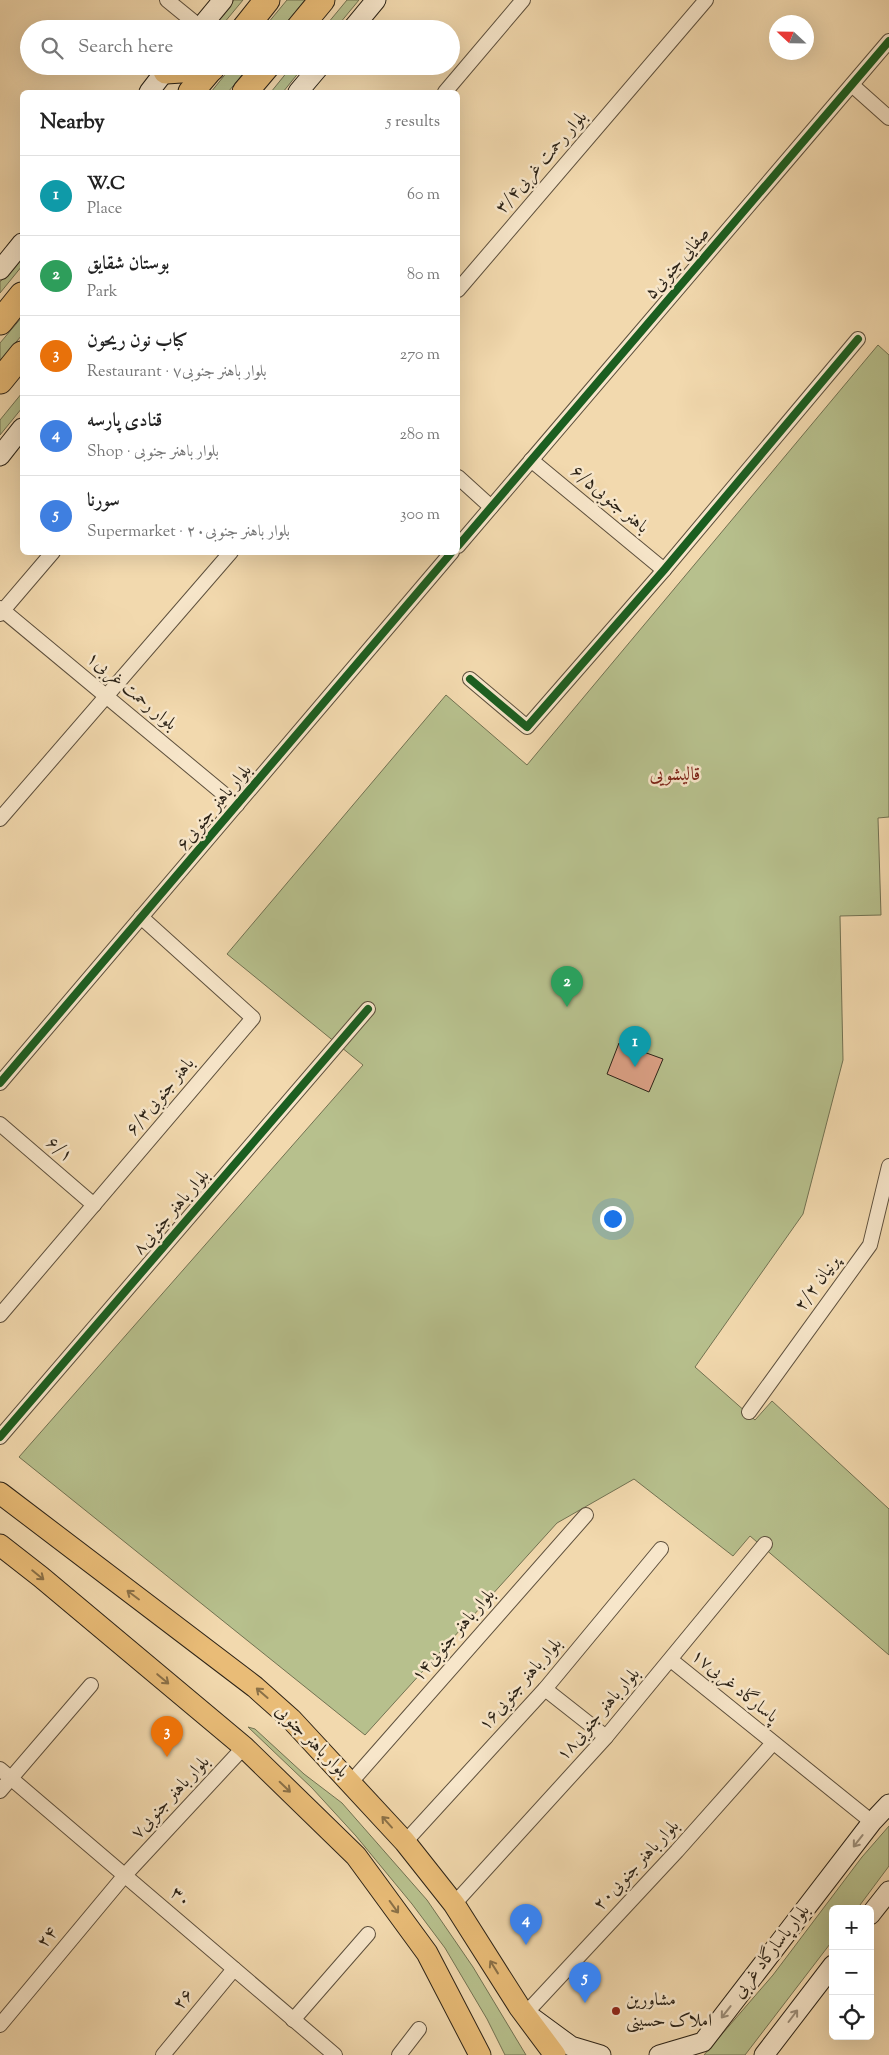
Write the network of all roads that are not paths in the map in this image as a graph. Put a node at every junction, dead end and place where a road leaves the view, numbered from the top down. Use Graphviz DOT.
graph roads {
  1 [pos="167,0"];
  2 [pos="223,0"];
  3 [pos="267,0"];
  4 [pos="322,0"];
  5 [pos="376,0"];
  6 [pos="524,0"];
  7 [pos="706,0"];
  8 [pos="190,20"];
  9 [pos="206,20"];
  10 [pos="251,20"];
  11 [pos="305,20"];
  12 [pos="359,20"];
  13 [pos="889,41"];
  14 [pos="163,75"];
  15 [pos="205,75"];
  16 [pos="312,75"];
  17 [pos="460,75"];
  18 [pos="460,75"];
  19 [pos="852,84"];
  20 [pos="151,90"];
  21 [pos="193,90"];
  22 [pos="300,90"];
  23 [pos="447,90"];
  24 [pos="889,118"];
  25 [pos="20,245"];
  26 [pos="0,270"];
  27 [pos="460,288"];
  28 [pos="20,297"];
  29 [pos="0,322"];
  30 [pos="858,340"];
  31 [pos="20,356"];
  32 [pos="0,381"];
  33 [pos="20,431"];
  34 [pos="0,456"];
  35 [pos="531,460"];
  36 [pos="460,479"];
  37 [pos="491,508"];
  38 [pos="460,544"];
  39 [pos="50,555"];
  40 [pos="227,555"];
  41 [pos="449,555"];
  42 [pos="664,570"];
  43 [pos="1,611"];
  44 [pos="470,679"];
  45 [pos="106,696"];
  46 [pos="237,805"];
  47 [pos="0,819"];
  48 [pos="141,917"];
  49 [pos="368,1009"];
  50 [pos="0,1083"];
  51 [pos="0,1124"];
  52 [pos="889,1166"];
  53 [pos="94,1205"];
  54 [pos="0,1315"];
  55 [pos="749,1412"];
  56 [pos="0,1437"];
  57 [pos="0,1493"];
  58 [pos="586,1515"];
  59 [pos="765,1544"];
  60 [pos="0,1545"];
  61 [pos="661,1550"];
  62 [pos="671,1660"];
  63 [pos="91,1685"];
  64 [pos="544,1689"];
  65 [pos="606,1737"];
  66 [pos="773,1743"];
  67 [pos="244,1747"];
  68 [pos="5,1773"];
  69 [pos="351,1782"];
  70 [pos="0,1791"];
  71 [pos="889,1804"];
  72 [pos="872,1822"];
  73 [pos="405,1842"];
  74 [pos="125,1875"];
  75 [pos="889,1891"];
  76 [pos="454,1904"];
  77 [pos="874,1911"];
  78 [pos="368,1934"];
  79 [pos="234,1969"];
  80 [pos="829,1970"];
  81 [pos="523,2011"];
  82 [pos="294,2020"];
  83 [pos="0,2025"];
  84 [pos="418,2030"];
  85 [pos="163,2055"];
  86 [pos="335,2055"];
  87 [pos="399,2055"];
  88 [pos="480,2055"];
  89 [pos="555,2055"];
  90 [pos="600,2055"];
  91 [pos="659,2055"];
  92 [pos="764,2055"];
  1 -- 8 [label="street"];
  2 -- 9 [label="main road"];
  3 -- 10 [label="highway"];
  4 -- 11 [label="highway"];
  5 -- 12 [label="main road"];
  6 -- 18 [label="street"];
  7 -- 27 [label="street, بلوار رحمت غربی۳/۴"];
  13 -- 19 [label="street, صفایی جنوبی۵"];
  14 -- 20 [label="main road"];
  15 -- 21 [label="highway"];
  16 -- 22 [label="main road"];
  17 -- 23 [label="street"];
  19 -- 24 [label="street"];
  19 -- 35 [label="street, صفایی جنوبی۵"];
  25 -- 26 [label="main road"];
  28 -- 29 [label="highway"];
  30 -- 42 [label="street"];
  31 -- 32 [label="highway"];
  33 -- 34 [label="main road"];
  35 -- 37 [label="street, صفایی جنوبی۵"];
  35 -- 42 [label="street, باهنر جنوبی۶/۵"];
  36 -- 37 [label="street"];
  37 -- 38 [label="street"];
  39 -- 43 [label="street"];
  40 -- 45 [label="street"];
  41 -- 46 [label="street, بلوار باهنر جنوبی۶"];
  42 -- 44 [label="street"];
  43 -- 45 [label="street, بلوار رحمت غربی۱"];
  45 -- 46 [label="street, بلوار رحمت غربی۱"];
  45 -- 47 [label="street"];
  46 -- 48 [label="street, بلوار باهنر جنوبی۶"];
  48 -- 50 [label="street, بلوار باهنر جنوبی۶"];
  48 -- 53 [label="street, ۶/۳باهنر جنوبی"];
  49 -- 56 [label="street, ۸بلوار باهنر جنوبی"];
  51 -- 53 [label="street, ۶/۱"];
  52 -- 55 [label="street, پرنیان ۲/۲"];
  53 -- 54 [label="street, ۶/۳باهنر جنوبی"];
  69 -- 57 [label="main road, بلوار باهنر جنوبی, one-way"];
  58 -- 69 [label="street, بلوار باهنر جنوبی۱۴"];
  59 -- 62 [label="street, ۱۸بلوار باهنر جنوبی"];
  60 -- 67 [label="main road, one-way"];
  61 -- 64 [label="street, بلوار باهنر جنوبی۱۶"];
  62 -- 65 [label="street, ۱۸بلوار باهنر جنوبی"];
  62 -- 66 [label="street, ۱۷پاسارگاد غربی"];
  63 -- 68 [label="street"];
  64 -- 65 [label="street"];
  64 -- 73 [label="street, بلوار باهنر جنوبی۱۶"];
  65 -- 76 [label="street, ۱۸بلوار باهنر جنوبی"];
  66 -- 72 [label="street, ۱۷پاسارگاد غربی"];
  66 -- 81 [label="street, بلوار باهنر جنوبی۲۰"];
  67 -- 74 [label="street, بلوار باهنر جنوبی۷"];
  67 -- 88 [label="main road, one-way"];
  68 -- 70 [label="street"];
  68 -- 74 [label="street, ۳۰"];
  73 -- 69 [label="main road, بلوار باهنر جنوبی, one-way"];
  71 -- 72 [label="main road, بلوار پاسارگاد غربی"];
  72 -- 91 [label="main road, بلوار پاسارگاد غربی, one-way"];
  73 -- 76 [label="main road, بلوار باهنر جنوبی"];
  74 -- 79 [label="street, ۳۰"];
  74 -- 83 [label="street, ۲۴"];
  75 -- 77 [label="main road"];
  81 -- 76 [label="main road, بلوار باهنر جنوبی, one-way"];
  78 -- 82 [label="street"];
  79 -- 82 [label="street, ۳۰"];
  79 -- 85 [label="street, ۲۶"];
  92 -- 80 [label="main road, one-way"];
  81 -- 89 [label="main road, بلوار باهنر جنوبی"];
  81 -- 90 [label="main road"];
  82 -- 86 [label="street, ۳۰"];
  84 -- 87 [label="street"];
}
